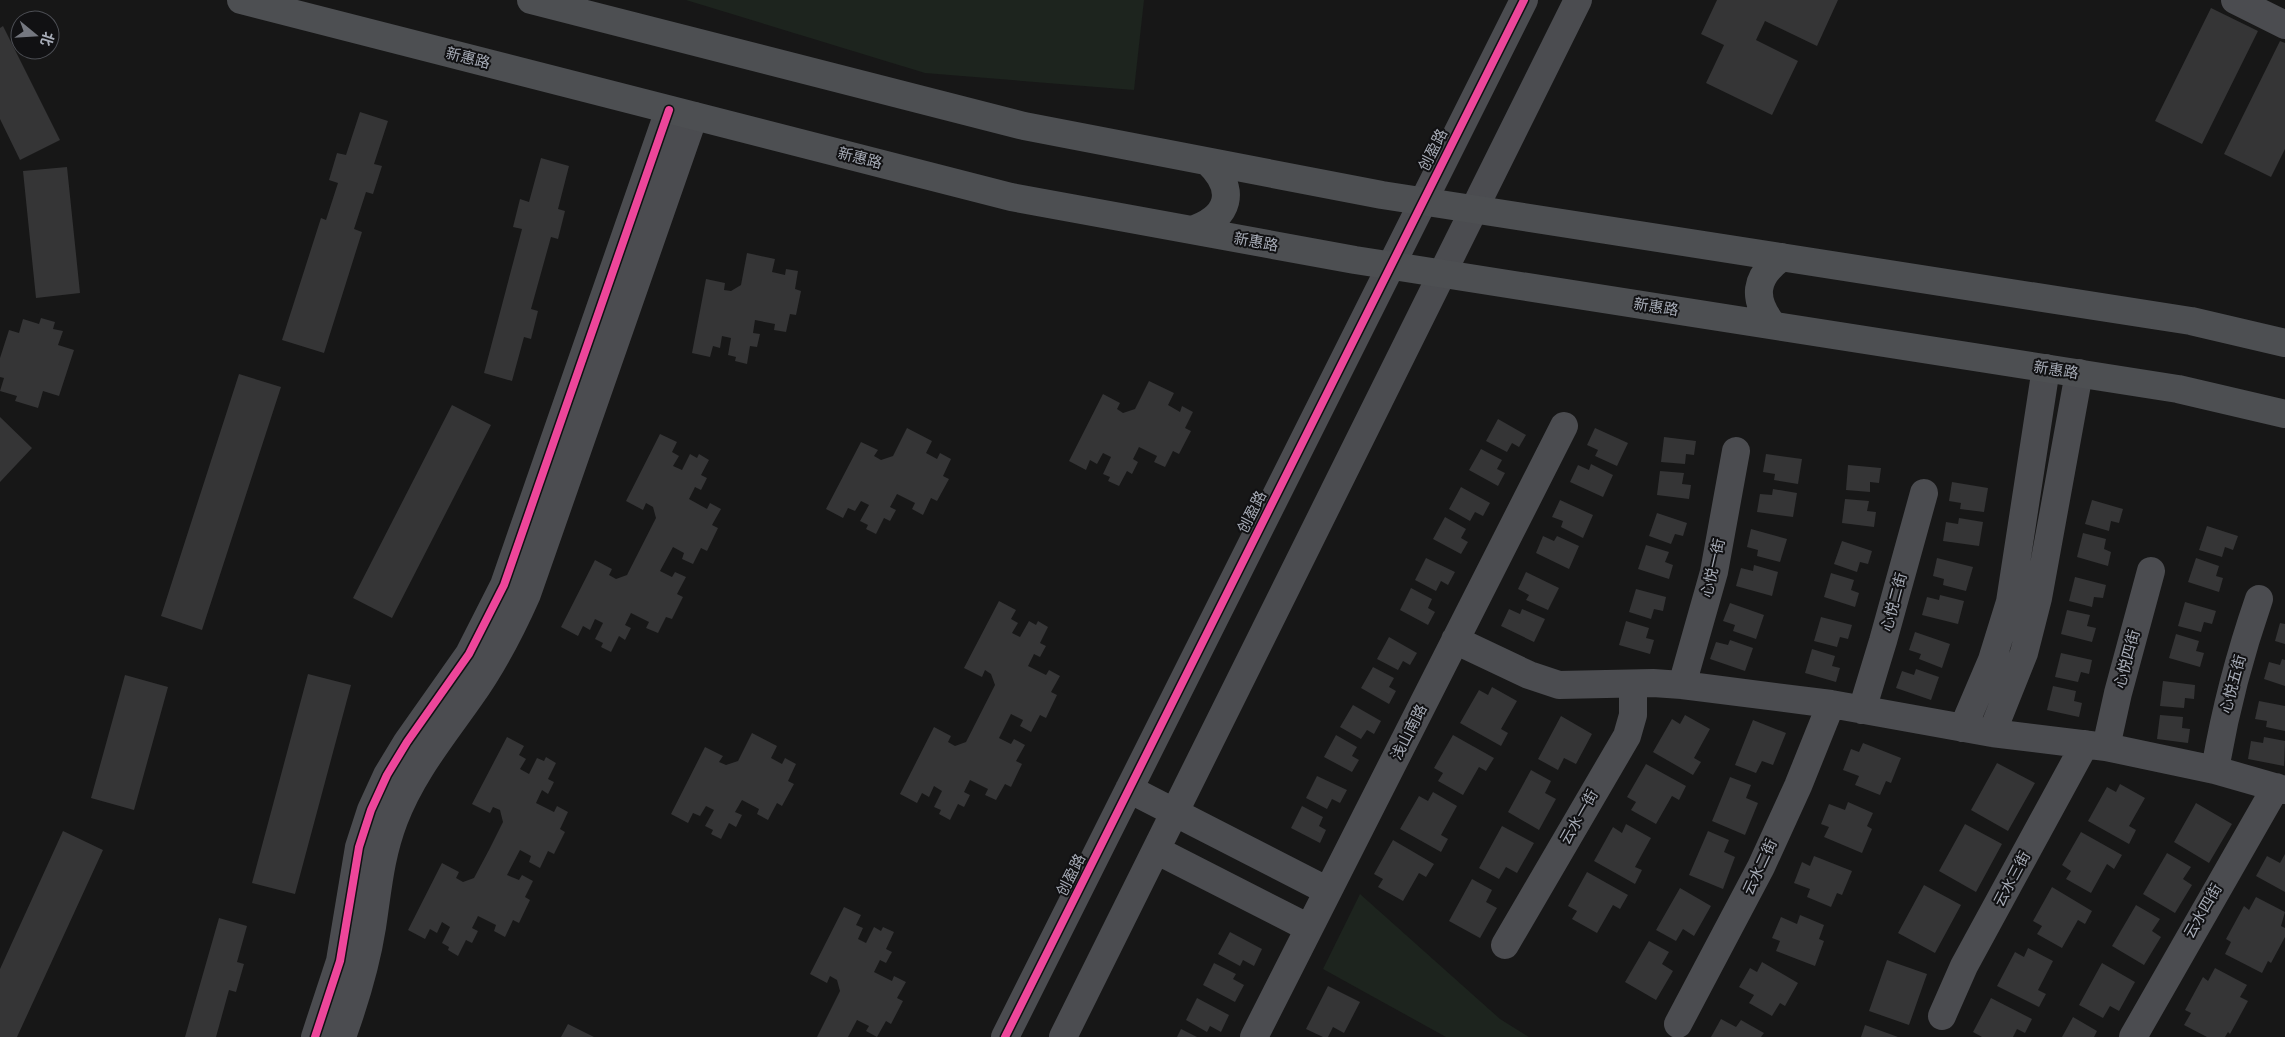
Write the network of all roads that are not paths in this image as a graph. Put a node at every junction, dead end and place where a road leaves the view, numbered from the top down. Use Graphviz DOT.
graph roads {
  1 [pos="241,0"];
  2 [pos="531,0"];
  3 [pos="1524,0"];
  4 [pos="1578,0"];
  5 [pos="2235,0"];
  6 [pos="2285,25"];
  7 [pos="681,113"];
  8 [pos="1208,162"];
  9 [pos="1423,201"];
  10 [pos="1474,209"];
  11 [pos="1192,230"];
  12 [pos="1782,257"];
  13 [pos="1391,266"];
  14 [pos="1442,274"];
  15 [pos="1773,325"];
  16 [pos="2285,343"];
  17 [pos="2046,368"];
  18 [pos="2079,373"];
  19 [pos="2285,414"];
  20 [pos="1564,426"];
  21 [pos="1736,450"];
  22 [pos="1924,493"];
  23 [pos="2151,571"];
  24 [pos="2259,599"];
  25 [pos="1455,640"];
  26 [pos="1633,684"];
  27 [pos="1682,684"];
  28 [pos="1831,704"];
  29 [pos="1862,710"];
  30 [pos="1963,728"];
  31 [pos="1992,733"];
  32 [pos="2096,746"];
  33 [pos="2215,770"];
  34 [pos="2281,788"];
  35 [pos="1129,789"];
  36 [pos="1175,812"];
  37 [pos="1156,850"];
  38 [pos="1328,891"];
  39 [pos="1310,928"];
  40 [pos="1505,945"];
  41 [pos="1942,1016"];
  42 [pos="1678,1024"];
  43 [pos="315,1037"];
  44 [pos="342,1037"];
  45 [pos="1005,1037"];
  46 [pos="1063,1037"];
  47 [pos="1254,1037"];
  48 [pos="2133,1037"];
  1 -- 7 [label="main road, 新惠路"];
  2 -- 8 [label="main road"];
  3 -- 9 [label="street, 创盈路"];
  4 -- 10 [label="street"];
  5 -- 6 [label="street"];
  7 -- 11 [label="main road, 新惠路"];
  7 -- 43 [label="street"];
  7 -- 44 [label="street"];
  8 -- 9 [label="main road"];
  8 -- 11 [label="main road"];
  9 -- 10 [label="main road"];
  9 -- 13 [label="street, 创盈路"];
  10 -- 12 [label="main road"];
  10 -- 14 [label="street"];
  11 -- 13 [label="main road, 新惠路"];
  12 -- 15 [label="main road"];
  12 -- 16 [label="main road"];
  13 -- 14 [label="main road, 新惠路"];
  13 -- 35 [label="street, 创盈路"];
  14 -- 15 [label="main road, 新惠路"];
  14 -- 36 [label="street"];
  15 -- 17 [label="main road, 新惠路"];
  17 -- 18 [label="main road, 新惠路"];
  17 -- 30 [label="street"];
  18 -- 19 [label="main road, 新惠路"];
  18 -- 31 [label="street"];
  20 -- 25 [label="street, 浅山南路"];
  21 -- 27 [label="street, 心悦一街"];
  22 -- 29 [label="street, 心悦二街"];
  23 -- 32 [label="street, 心悦四街"];
  24 -- 33 [label="street, 心悦五街"];
  25 -- 26 [label="street"];
  25 -- 38 [label="street, 浅山南路"];
  26 -- 27 [label="street"];
  26 -- 40 [label="street, 云水一街"];
  27 -- 28 [label="street"];
  28 -- 29 [label="street"];
  28 -- 42 [label="street, 云水二街"];
  29 -- 30 [label="street"];
  30 -- 31 [label="street"];
  31 -- 32 [label="street"];
  32 -- 33 [label="street"];
  32 -- 41 [label="street, 云水三街"];
  33 -- 34 [label="street"];
  34 -- 48 [label="street, 云水四街"];
  35 -- 36 [label="street"];
  35 -- 45 [label="street, 创盈路"];
  36 -- 37 [label="street"];
  36 -- 38 [label="street"];
  37 -- 39 [label="street"];
  37 -- 46 [label="street"];
  38 -- 39 [label="street, 浅山南路"];
  39 -- 47 [label="street, 浅山南路"];
}
